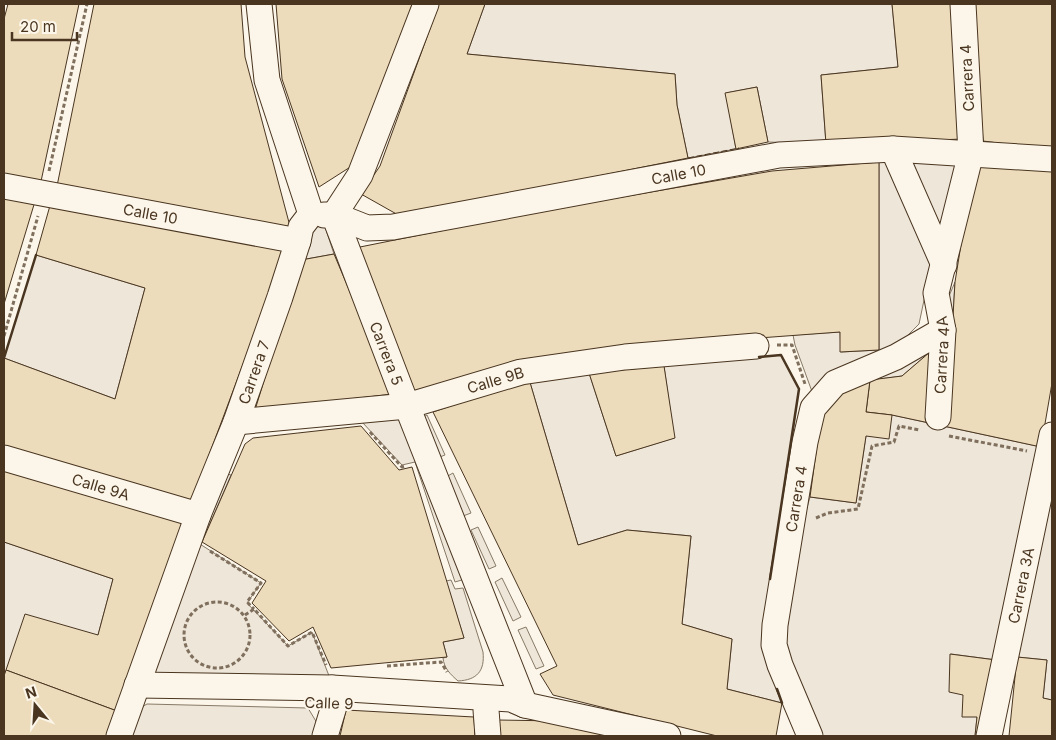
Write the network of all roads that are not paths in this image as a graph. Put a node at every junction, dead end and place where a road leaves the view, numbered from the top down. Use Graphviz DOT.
graph roads {
  1 [pos="259,4"];
  2 [pos="426,4"];
  3 [pos="963,4"];
  4 [pos="893,149"];
  5 [pos="971,153"];
  6 [pos="1052,159"];
  7 [pos="4,186"];
  8 [pos="322,215"];
  9 [pos="298,241"];
  10 [pos="944,265"];
  11 [pos="943,330"];
  12 [pos="756,346"];
  13 [pos="406,406"];
  14 [pos="236,422"];
  15 [pos="937,428"];
  16 [pos="1050,445"];
  17 [pos="4,458"];
  18 [pos="198,515"];
  19 [pos="134,692"];
  20 [pos="333,695"];
  21 [pos="525,705"];
  22 [pos="486,710"];
  23 [pos="643,733"];
  24 [pos="119,736"];
  25 [pos="325,736"];
  26 [pos="488,736"];
  27 [pos="668,736"];
  28 [pos="810,736"];
  29 [pos="989,736"];
  1 -- 8 [label="street"];
  2 -- 8 [label="street"];
  3 -- 5 [label="street, Carrera 4"];
  4 -- 5 [label="street, Calle 10"];
  4 -- 8 [label="street, Calle 10"];
  4 -- 10 [label="street"];
  5 -- 6 [label="street, Calle 10"];
  5 -- 10 [label="street, Carrera 4A"];
  7 -- 9 [label="street, Calle 10"];
  8 -- 9 [label="street, Carrera 7"];
  8 -- 13 [label="street, Carrera 5"];
  9 -- 14 [label="street, Carrera 7"];
  10 -- 11 [label="street, Carrera 4A"];
  11 -- 15 [label="street, Carrera 4A"];
  11 -- 28 [label="street, Carrera 4"];
  12 -- 13 [label="street, Calle 9B"];
  13 -- 14 [label="street, Calle 9B"];
  13 -- 21 [label="street, Carrera 5"];
  14 -- 18 [label="street, Carrera 7"];
  16 -- 29 [label="street, Carrera 3A"];
  17 -- 18 [label="street, Calle 9A"];
  18 -- 19 [label="street, Carrera 7"];
  19 -- 20 [label="street, Calle 9"];
  19 -- 24 [label="street, Carrera 7"];
  20 -- 21 [label="street, Calle 9"];
  20 -- 22 [label="street, Calle 9"];
  20 -- 25 [label="street"];
  21 -- 22 [label="street, Calle 9"];
  21 -- 23 [label="street, Calle 9"];
  22 -- 26 [label="street"];
  23 -- 27 [label="street, Calle 9"];
}
